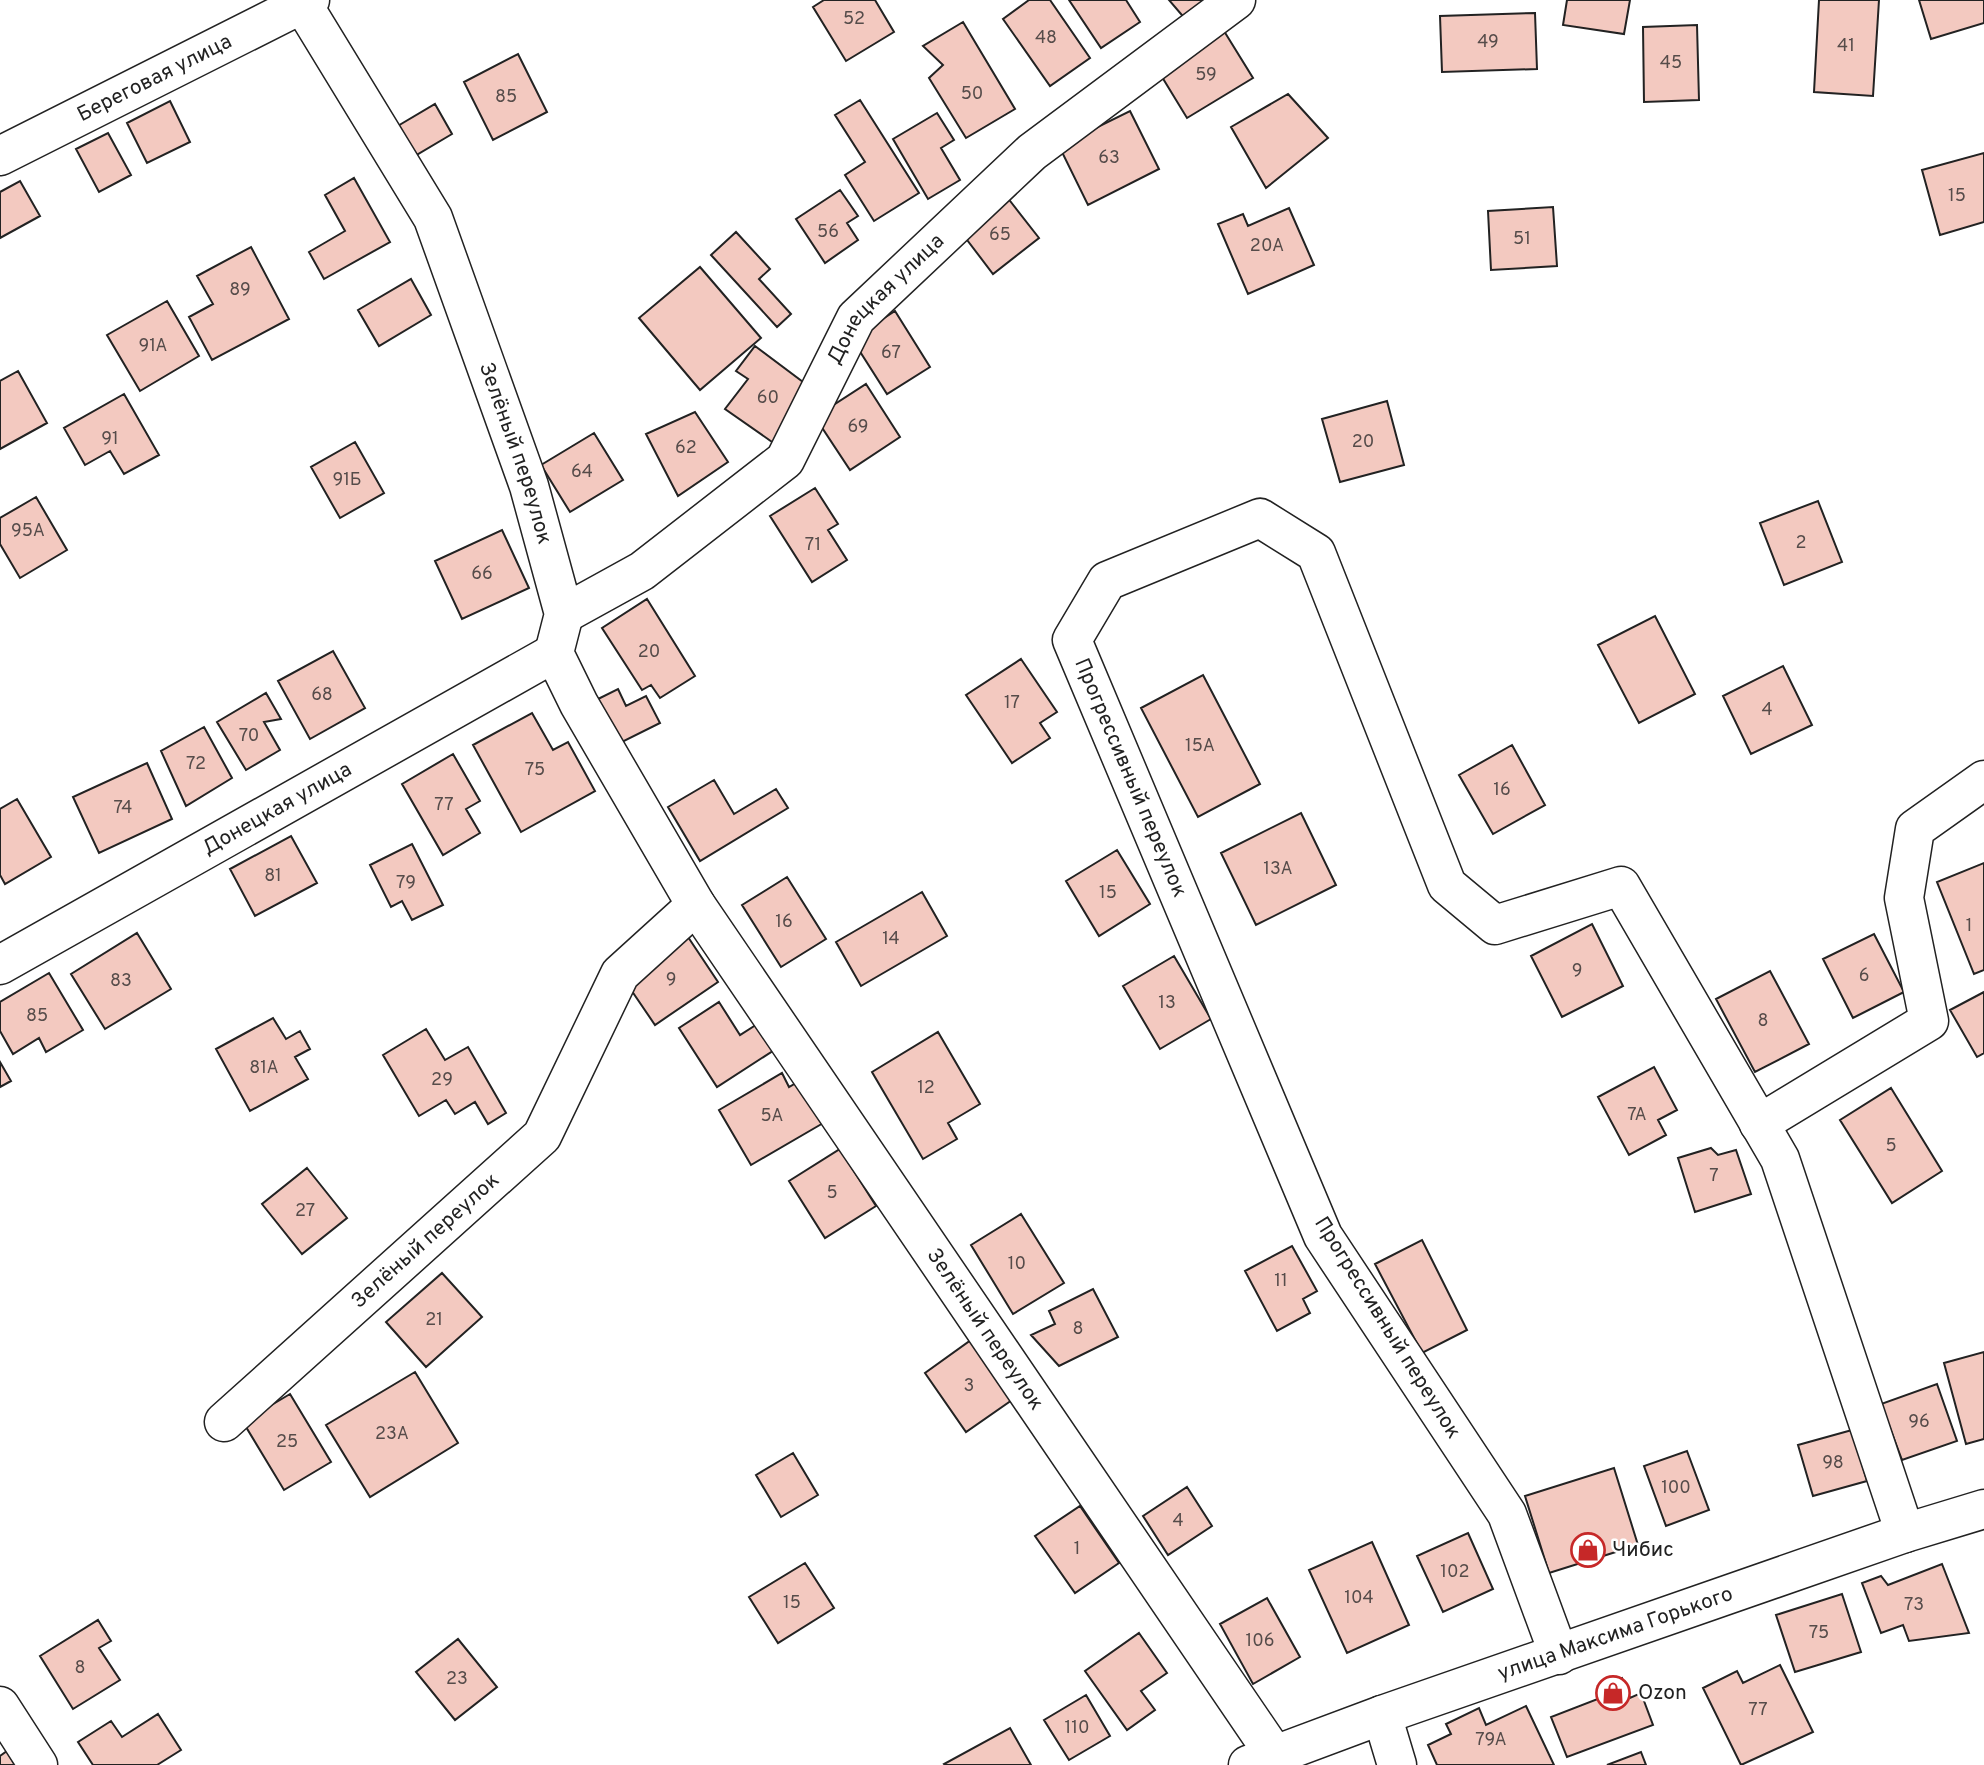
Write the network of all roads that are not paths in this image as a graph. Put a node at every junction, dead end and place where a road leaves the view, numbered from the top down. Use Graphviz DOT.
graph roads {
  1 [pos="1236,0"];
  2 [pos="306,2"];
  3 [pos="0,156"];
  4 [pos="564,614"];
  5 [pos="554,653"];
  6 [pos="1984,780"];
  7 [pos="696,905"];
  8 [pos="0,965"];
  9 [pos="1759,1124"];
  10 [pos="224,1422"];
  11 [pos="1984,1509"];
  12 [pos="1905,1533"];
  13 [pos="1559,1655"];
  14 [pos="0,1706"];
  15 [pos="1382,1715"];
  16 [pos="1261,1760"];
  17 [pos="38,1765"];
  18 [pos="1397,1765"];
  1 -- 4 [label="street, Донецкая улица"];
  2 -- 3 [label="street, Береговая улица"];
  2 -- 4 [label="street, Зелёный переулок"];
  4 -- 5 [label="street, Зелёный переулок"];
  5 -- 7 [label="street, Зелёный переулок"];
  5 -- 8 [label="street, Донецкая улица"];
  6 -- 9 [label="street"];
  7 -- 10 [label="street, Зелёный переулок"];
  7 -- 16 [label="street, Зелёный переулок"];
  9 -- 12 [label="street, Прогрессивный переулок"];
  9 -- 13 [label="street, Прогрессивный переулок"];
  11 -- 12 [label="street, улица Максима Горького"];
  12 -- 13 [label="street, улица Максима Горького"];
  13 -- 15 [label="street, улица Максима Горького"];
  14 -- 17 [label="street"];
  15 -- 16 [label="street, улица Максима Горького"];
  15 -- 18 [label="street"];
}
